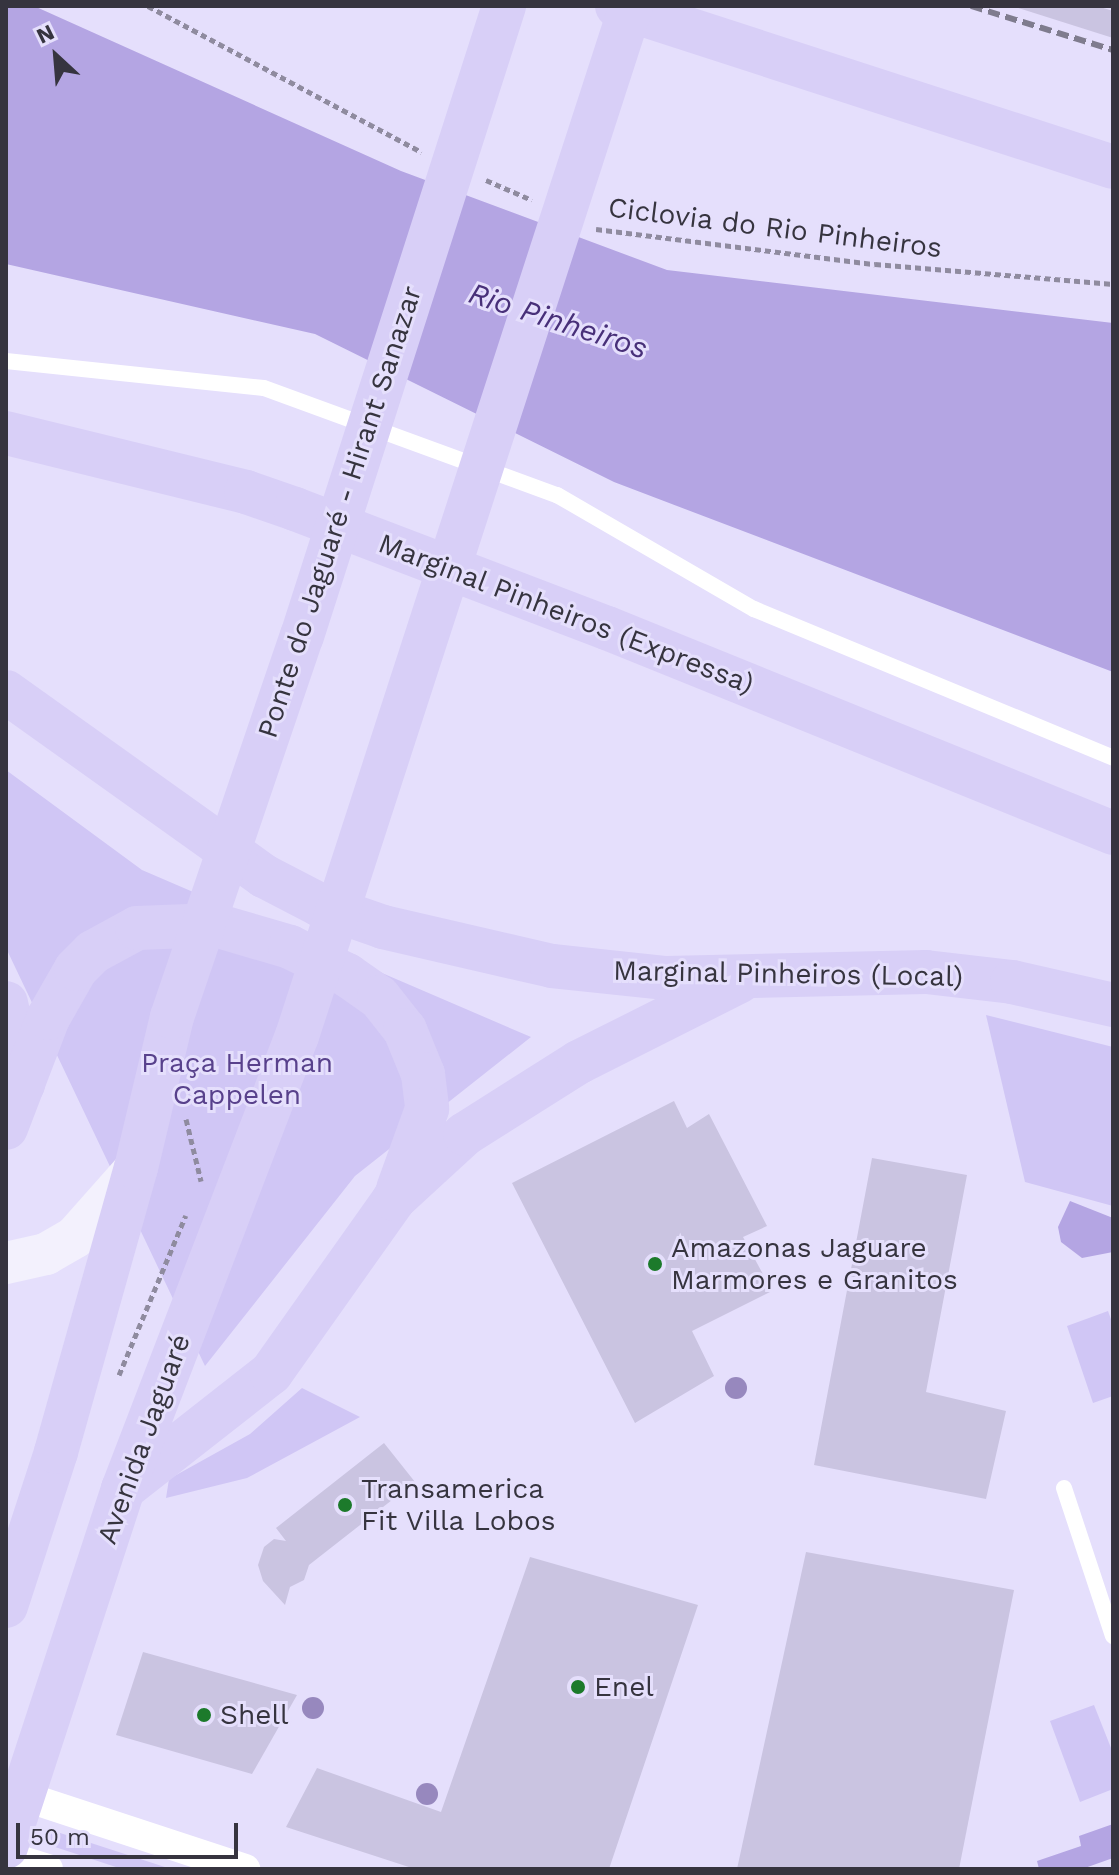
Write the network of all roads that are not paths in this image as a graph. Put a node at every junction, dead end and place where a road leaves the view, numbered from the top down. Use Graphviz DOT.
graph roads {
  1 [pos="504,6"];
  2 [pos="617,6"];
  3 [pos="631,6"];
  4 [pos="1113,167"];
  5 [pos="6,361"];
  6 [pos="6,433"];
  7 [pos="6,692"];
  8 [pos="1113,758"];
  9 [pos="1113,833"];
  10 [pos="745,979"];
  11 [pos="6,1003"];
  12 [pos="1113,1005"];
  13 [pos="23,1084"];
  14 [pos="6,1128"];
  15 [pos="136,1168"];
  16 [pos="394,1199"];
  17 [pos="6,1263"];
  18 [pos="1064,1488"];
  19 [pos="123,1489"];
  20 [pos="6,1606"];
  21 [pos="1113,1636"];
  22 [pos="23,1796"];
  23 [pos="6,1847"];
  24 [pos="6,1856"];
  25 [pos="48,1869"];
  26 [pos="245,1869"];
  1 -- 15 [label="highway, Ponte do Jaguaré - Hirant Sanazar"];
  2 -- 4 [label="highway"];
  3 -- 19 [label="highway, Avenida Jaguaré"];
  5 -- 8 [label="lane"];
  6 -- 9 [label="highway, Marginal Pinheiros (Expressa)"];
  7 -- 10 [label="highway, Marginal Pinheiros (Local)"];
  10 -- 12 [label="highway, Marginal Pinheiros (Local)"];
  10 -- 16 [label="highway"];
  11 -- 13 [label="highway"];
  13 -- 14 [label="highway"];
  13 -- 16 [label="highway"];
  15 -- 17 [label="street"];
  15 -- 20 [label="highway"];
  16 -- 19 [label="highway"];
  18 -- 21 [label="lane"];
  19 -- 22 [label="highway, Avenida Jaguaré"];
  22 -- 23 [label="highway, Avenida Jaguaré"];
  22 -- 26 [label="street"];
  24 -- 25 [label="street"];
}
